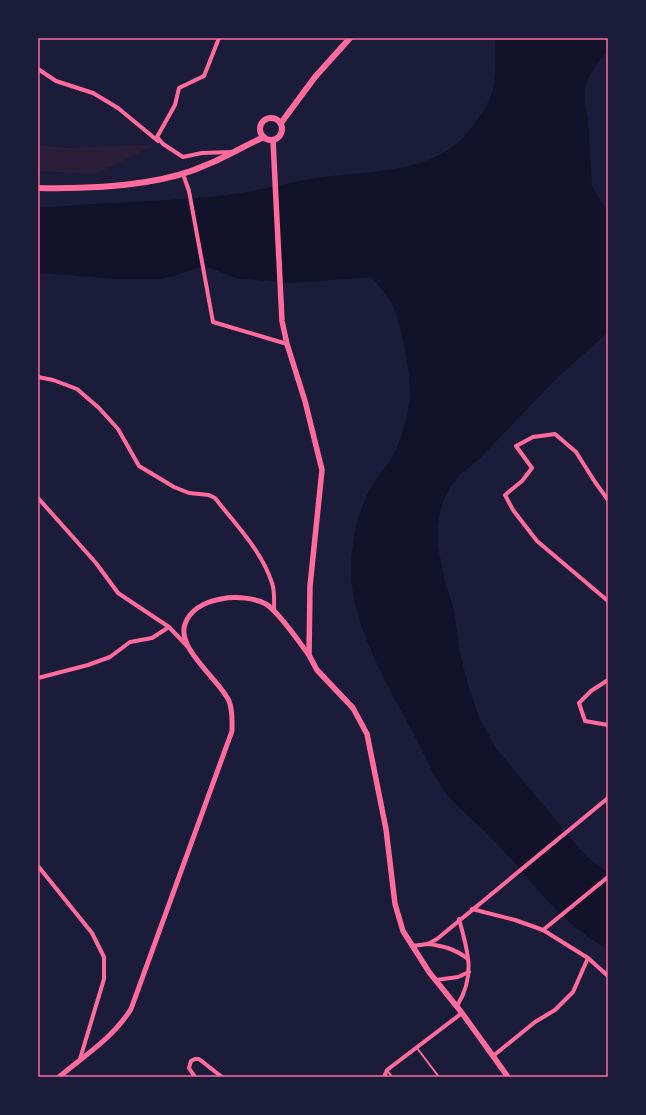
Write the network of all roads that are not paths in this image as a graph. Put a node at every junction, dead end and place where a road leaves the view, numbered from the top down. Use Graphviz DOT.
graph roads {
  1 [pos="219,38"];
  2 [pos="350,38"];
  3 [pos="38,69"];
  4 [pos="281,124"];
  5 [pos="264,137"];
  6 [pos="273,140"];
  7 [pos="163,144"];
  8 [pos="233,152"];
  9 [pos="183,174"];
  10 [pos="38,188"];
  11 [pos="287,344"];
  12 [pos="38,377"];
  13 [pos="38,498"];
  14 [pos="608,500"];
  15 [pos="608,601"];
  16 [pos="274,611"];
  17 [pos="168,627"];
  18 [pos="187,646"];
  19 [pos="309,655"];
  20 [pos="38,678"];
  21 [pos="608,680"];
  22 [pos="608,725"];
  23 [pos="607,799"];
  24 [pos="38,866"];
  25 [pos="608,877"];
  26 [pos="472,909"];
  27 [pos="459,919"];
  28 [pos="544,929"];
  29 [pos="428,944"];
  30 [pos="411,946"];
  31 [pos="588,958"];
  32 [pos="468,959"];
  33 [pos="469,972"];
  34 [pos="608,976"];
  35 [pos="436,980"];
  36 [pos="456,1006"];
  37 [pos="462,1013"];
  38 [pos="416,1048"];
  39 [pos="493,1056"];
  40 [pos="80,1059"];
  41 [pos="387,1070"];
  42 [pos="59,1077"];
  43 [pos="195,1077"];
  44 [pos="222,1077"];
  45 [pos="384,1077"];
  46 [pos="392,1077"];
  47 [pos="439,1077"];
  48 [pos="508,1077"];
  1 -- 7 [label="street"];
  2 -- 4 [label="highway"];
  3 -- 7 [label="street"];
  4 -- 5 [label="highway"];
  4 -- 6 [label="highway"];
  5 -- 6 [label="highway"];
  5 -- 8 [label="highway"];
  6 -- 11 [label="main road"];
  7 -- 8 [label="street"];
  8 -- 9 [label="highway"];
  9 -- 10 [label="highway"];
  9 -- 11 [label="street"];
  11 -- 19 [label="main road"];
  12 -- 16 [label="street"];
  13 -- 17 [label="street"];
  14 -- 15 [label="street"];
  16 -- 18 [label="street"];
  16 -- 19 [label="street"];
  17 -- 18 [label="street"];
  17 -- 20 [label="street"];
  18 -- 40 [label="street"];
  19 -- 30 [label="main road"];
  21 -- 22 [label="street"];
  23 -- 26 [label="street"];
  24 -- 40 [label="street"];
  25 -- 28 [label="street"];
  26 -- 27 [label="street"];
  26 -- 28 [label="street"];
  27 -- 29 [label="street"];
  27 -- 32 [label="street"];
  28 -- 31 [label="street"];
  29 -- 30 [label="street"];
  29 -- 32 [label="street"];
  30 -- 35 [label="main road"];
  31 -- 34 [label="street"];
  31 -- 39 [label="street"];
  32 -- 33 [label="street"];
  33 -- 35 [label="street"];
  33 -- 36 [label="street"];
  35 -- 36 [label="main road"];
  36 -- 37 [label="main road"];
  37 -- 38 [label="street"];
  37 -- 39 [label="main road"];
  38 -- 41 [label="street"];
  38 -- 47 [label="lane"];
  39 -- 48 [label="main road"];
  40 -- 42 [label="street"];
  41 -- 45 [label="street"];
  41 -- 46 [label="lane"];
  43 -- 44 [label="street"];
}
